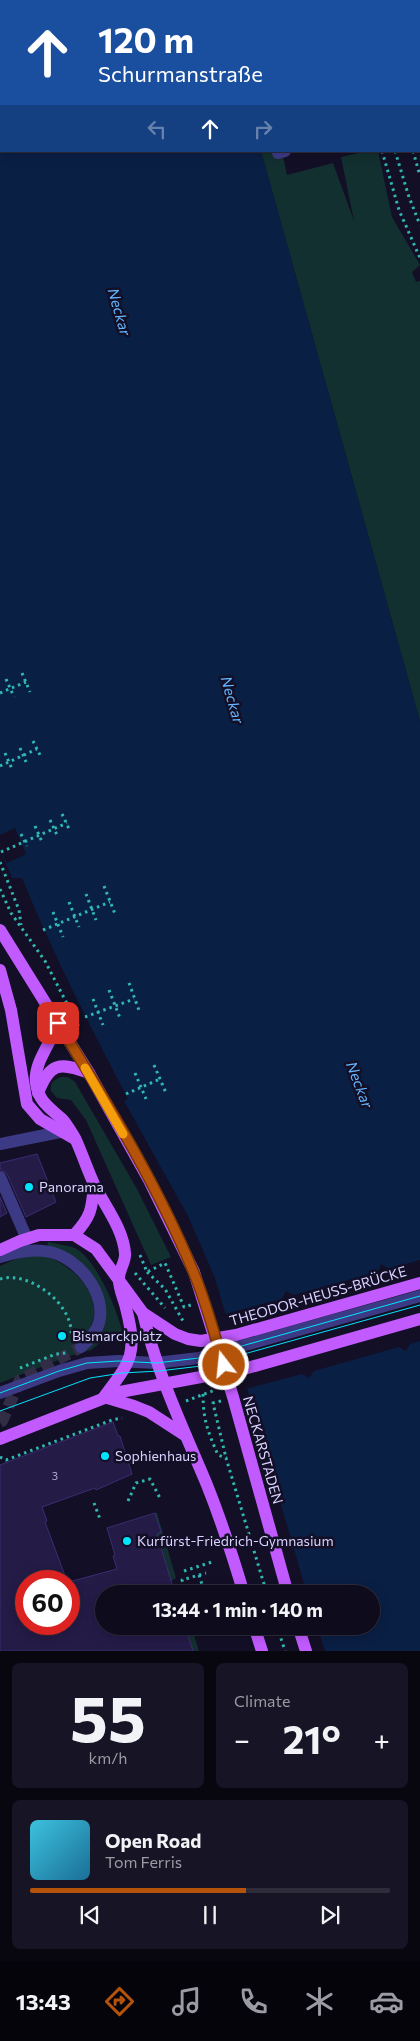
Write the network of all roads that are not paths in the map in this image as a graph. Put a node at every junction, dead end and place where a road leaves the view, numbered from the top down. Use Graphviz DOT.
graph roads {
  1 [pos="0,930"];
  2 [pos="0,971"];
  3 [pos="58,1023"];
  4 [pos="89,1073"];
  5 [pos="38,1092"];
  6 [pos="60,1132"];
  7 [pos="75,1139"];
  8 [pos="0,1144"];
  9 [pos="0,1177"];
  10 [pos="94,1184"];
  11 [pos="74,1235"];
  12 [pos="28,1239"];
  13 [pos="0,1250"];
  14 [pos="0,1257"];
  15 [pos="118,1278"];
  16 [pos="420,1283"];
  17 [pos="420,1296"];
  18 [pos="143,1313"];
  19 [pos="420,1319"];
  20 [pos="75,1344"];
  21 [pos="129,1362"];
  22 [pos="156,1363"];
  23 [pos="164,1384"];
  24 [pos="0,1393"];
  25 [pos="104,1397"];
  26 [pos="186,1436"];
  27 [pos="0,1439"];
  28 [pos="241,1585"];
  29 [pos="285,1585"];
  30 [pos="257,1635"];
  31 [pos="301,1635"];
  32 [pos="262,1651"];
  33 [pos="306,1651"];
  1 -- 3 [label="main road, NECKARSTADEN"];
  2 -- 6 [label="main road"];
  3 -- 4 [label="main road, NECKARSTADEN"];
  3 -- 5 [label="main road"];
  4 -- 5 [label="main road"];
  4 -- 29 [label="main road, NECKARSTADEN"];
  5 -- 7 [label="main road"];
  6 -- 7 [label="main road"];
  6 -- 8 [label="street"];
  7 -- 10 [label="main road"];
  9 -- 12 [label="street"];
  10 -- 11 [label="main road"];
  10 -- 15 [label="main road"];
  11 -- 12 [label="main road"];
  11 -- 15 [label="main road"];
  12 -- 13 [label="main road"];
  14 -- 20 [label="street"];
  15 -- 18 [label="main road"];
  15 -- 21 [label="main road"];
  16 -- 18 [label="main road, THEODOR-HEUSS-BRÜCKE"];
  17 -- 22 [label="street"];
  18 -- 22 [label="main road"];
  19 -- 23 [label="main road"];
  21 -- 22 [label="street"];
  21 -- 24 [label="street"];
  21 -- 25 [label="main road"];
  22 -- 23 [label="main road"];
  23 -- 25 [label="main road"];
  23 -- 26 [label="main road"];
  25 -- 26 [label="main road"];
  25 -- 27 [label="main road"];
  26 -- 28 [label="main road"];
  30 -- 32 [label="main road"];
  31 -- 33 [label="main road"];
}
